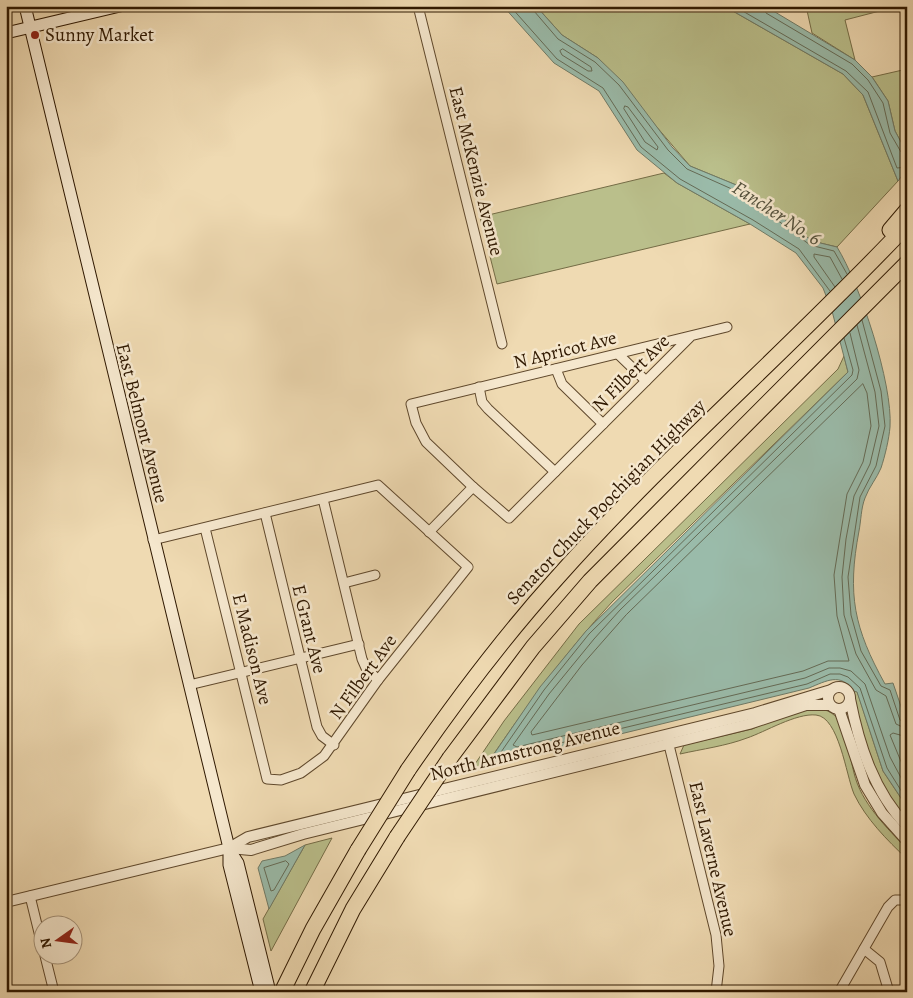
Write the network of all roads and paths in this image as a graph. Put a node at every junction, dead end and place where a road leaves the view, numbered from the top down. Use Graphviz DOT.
graph roads {
  1 [pos="25,6"];
  2 [pos="418,6"];
  3 [pos="113,7"];
  4 [pos="30,27"];
  5 [pos="6,33"];
  6 [pos="907,210"];
  7 [pos="907,225"];
  8 [pos="907,262"];
  9 [pos="863,270"];
  10 [pos="727,327"];
  11 [pos="691,336"];
  12 [pos="502,344"];
  13 [pos="618,354"];
  14 [pos="556,369"];
  15 [pos="646,381"];
  16 [pos="479,387"];
  17 [pos="603,424"];
  18 [pos="555,472"];
  19 [pos="473,487"];
  20 [pos="323,499"];
  21 [pos="265,513"];
  22 [pos="205,528"];
  23 [pos="429,532"];
  24 [pos="153,540"];
  25 [pos="375,575"];
  26 [pos="344,582"];
  27 [pos="358,644"];
  28 [pos="300,658"];
  29 [pos="241,672"];
  30 [pos="378,680"];
  31 [pos="189,685"];
  32 [pos="831,690"];
  33 [pos="850,699"];
  34 [pos="834,707"];
  35 [pos="667,740"];
  36 [pos="334,745"];
  37 [pos="267,779"];
  38 [pos="907,826"];
  39 [pos="907,841"];
  40 [pos="228,848"];
  41 [pos="30,896"];
  42 [pos="903,899"];
  43 [pos="6,902"];
  44 [pos="35,916"];
  45 [pos="864,949"];
  46 [pos="48,966"];
  47 [pos="54,992"];
  48 [pos="260,992"];
  49 [pos="270,992"];
  50 [pos="282,992"];
  51 [pos="312,992"];
  52 [pos="716,992"];
  53 [pos="839,992"];
  54 [pos="889,992"];
  1 -- 4 [label="main road, East Belmont Avenue"];
  2 -- 12 [label="street, East McKenzie Avenue"];
  3 -- 4 [label="main road"];
  4 -- 5 [label="main road"];
  4 -- 24 [label="main road, East Belmont Avenue"];
  6 -- 9 [label="highway"];
  7 -- 9 [label="highway, Senator Chuck Poochigian Highway"];
  8 -- 51 [label="highway, bridge"];
  9 -- 50 [label="highway, Senator Chuck Poochigian Highway, bridge"];
  10 -- 11 [label="street, N Apricot Ave"];
  11 -- 13 [label="street, N Apricot Ave"];
  11 -- 15 [label="street, N Filbert Ave"];
  13 -- 14 [label="street, N Apricot Ave"];
  13 -- 15 [label="street"];
  14 -- 16 [label="street, N Apricot Ave"];
  14 -- 17 [label="street"];
  15 -- 17 [label="street, N Filbert Ave"];
  16 -- 18 [label="street"];
  16 -- 19 [label="street, N Apricot Ave"];
  17 -- 18 [label="street, N Filbert Ave"];
  18 -- 19 [label="street, N Filbert Ave"];
  19 -- 23 [label="street"];
  20 -- 21 [label="street"];
  20 -- 23 [label="street"];
  20 -- 26 [label="street"];
  21 -- 22 [label="street"];
  21 -- 28 [label="street, E Grant Ave"];
  22 -- 24 [label="street"];
  22 -- 29 [label="street, E Madison Ave"];
  23 -- 30 [label="street, N Filbert Ave"];
  24 -- 31 [label="main road, East Belmont Avenue"];
  25 -- 26 [label="street"];
  26 -- 27 [label="street"];
  27 -- 28 [label="street"];
  27 -- 30 [label="street"];
  28 -- 29 [label="street"];
  28 -- 36 [label="street, E Grant Ave"];
  29 -- 31 [label="street"];
  29 -- 37 [label="street, E Madison Ave"];
  30 -- 36 [label="street, N Filbert Ave"];
  31 -- 40 [label="main road, East Belmont Avenue"];
  32 -- 33 [label="street"];
  32 -- 34 [label="street"];
  32 -- 35 [label="street, North Armstrong Avenue"];
  33 -- 34 [label="street"];
  33 -- 38 [label="street"];
  34 -- 35 [label="street, North Armstrong Avenue"];
  34 -- 39 [label="street"];
  35 -- 40 [label="street, North Armstrong Avenue"];
  35 -- 52 [label="street, East Laverne Avenue"];
  36 -- 37 [label="street, N Filbert Ave"];
  40 -- 41 [label="street, North Armstrong Avenue"];
  40 -- 48 [label="main road, East Belmont Avenue"];
  40 -- 49 [label="main road, East Belmont Avenue"];
  41 -- 43 [label="street, North Armstrong Avenue"];
  41 -- 44 [label="street"];
  42 -- 45 [label="street"];
  45 -- 53 [label="street"];
  45 -- 54 [label="street"];
  46 -- 47 [label="street"];
}
